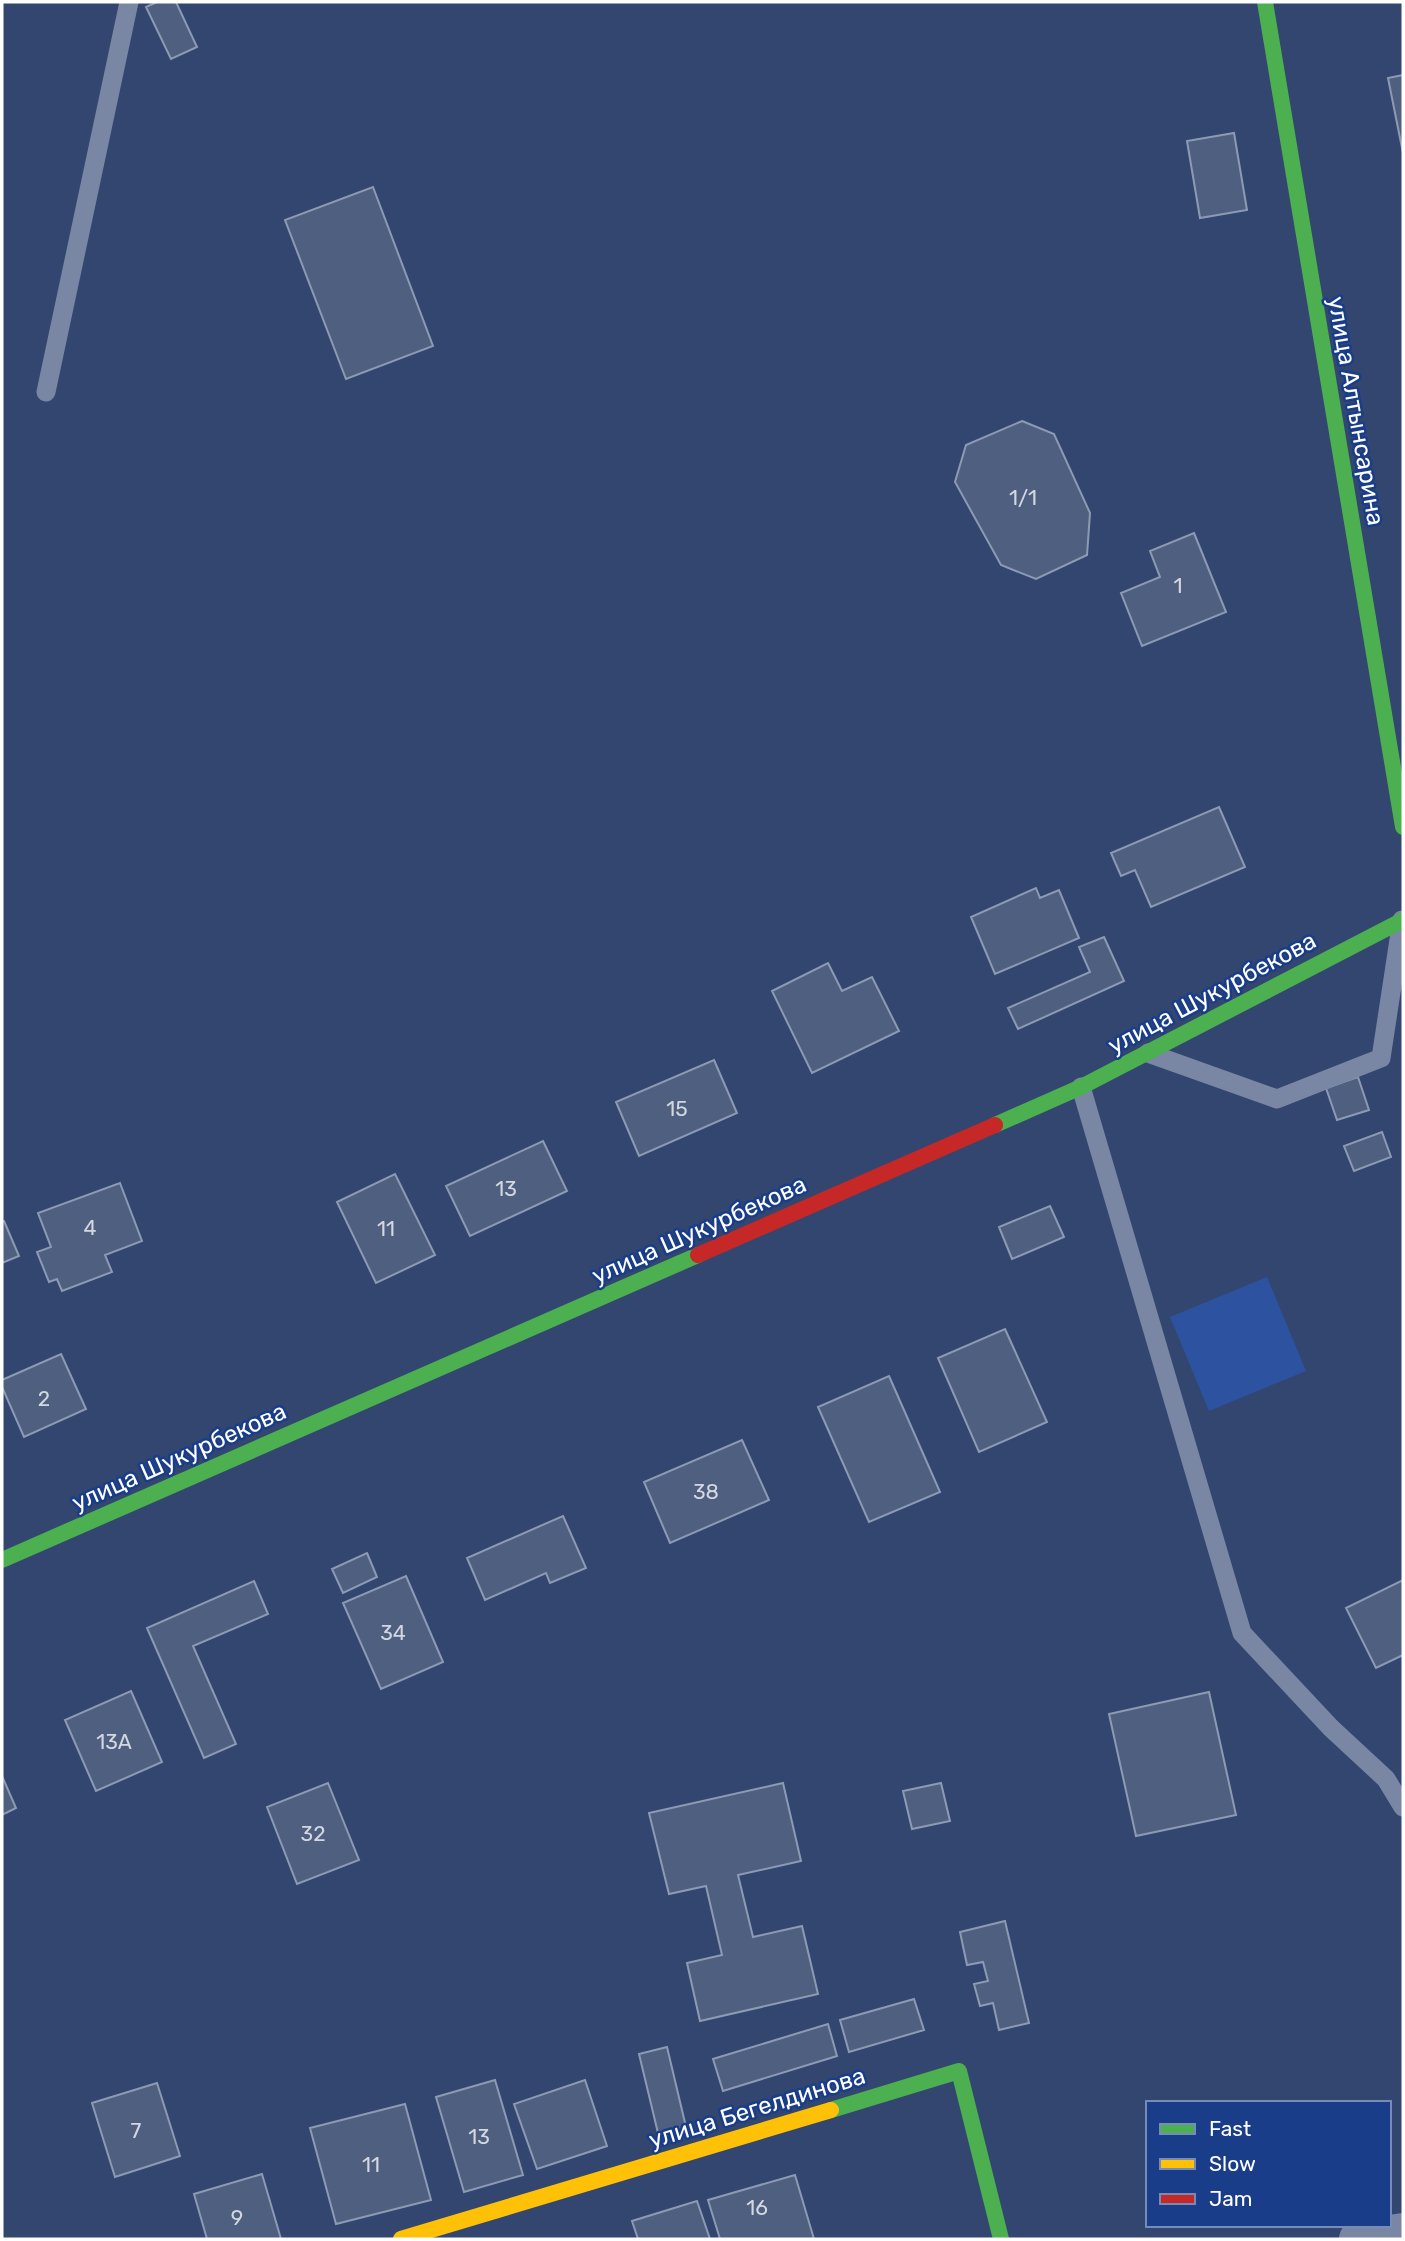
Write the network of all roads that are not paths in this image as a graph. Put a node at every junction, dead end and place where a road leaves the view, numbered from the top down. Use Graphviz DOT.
graph roads {
  1 [pos="129,2"];
  2 [pos="1265,2"];
  3 [pos="46,392"];
  4 [pos="1403,827"];
  5 [pos="1403,920"];
  6 [pos="1147,1052"];
  7 [pos="1081,1087"];
  8 [pos="2,1560"];
  9 [pos="1403,1807"];
  10 [pos="1403,2232"];
  11 [pos="401,2239"];
  12 [pos="1001,2239"];
  13 [pos="1358,2239"];
  1 -- 3 [label="lane"];
  2 -- 4 [label="street, улица Алтынсарина"];
  5 -- 6 [label="street, улица Шукурбекова"];
  5 -- 6 [label="lane"];
  6 -- 7 [label="street, улица Шукурбекова"];
  7 -- 8 [label="street, улица Шукурбекова"];
  7 -- 9 [label="lane"];
  10 -- 13 [label="street"];
  11 -- 12 [label="street, улица Бегелдинова"];
}
